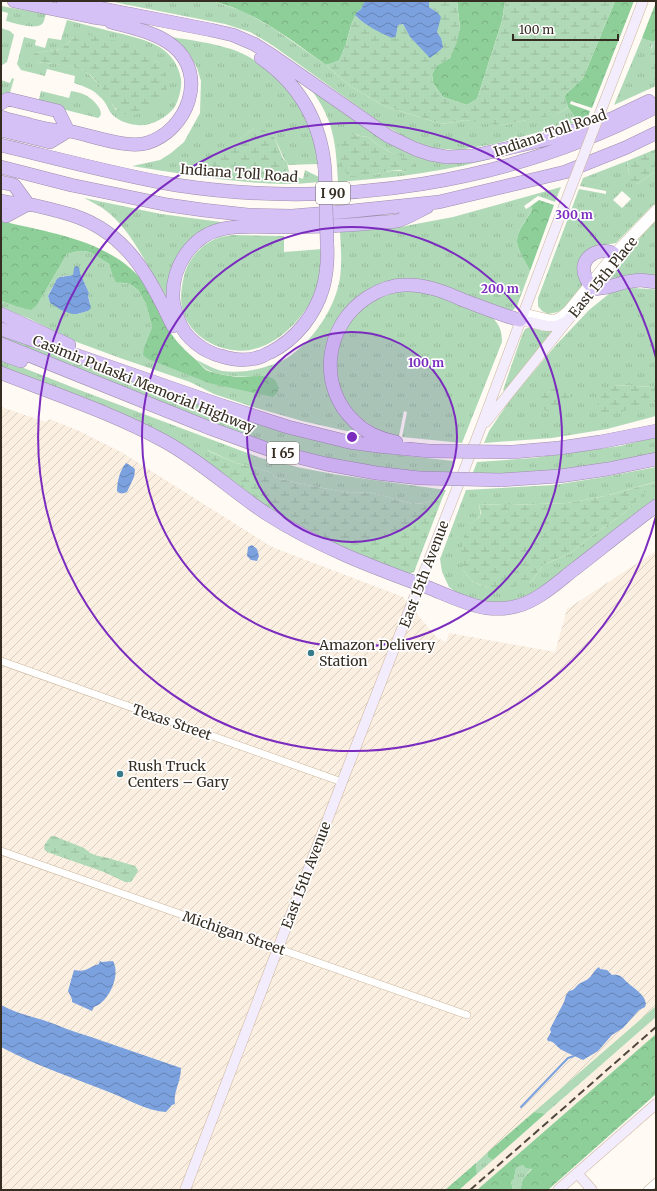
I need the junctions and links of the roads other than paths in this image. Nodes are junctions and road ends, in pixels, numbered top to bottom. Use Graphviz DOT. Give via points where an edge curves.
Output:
graph roads {
  1 [pos="14,1"];
  2 [pos="63,1"];
  3 [pos="643,1"];
  4 [pos="92,17"];
  5 [pos="273,56"];
  6 [pos="656,98"];
  7 [pos="1,103"];
  8 [pos="1,107"];
  9 [pos="656,107"];
  10 [pos="1,112"];
  11 [pos="1,117"];
  12 [pos="1,123"];
  13 [pos="1,130"];
  14 [pos="68,131"];
  15 [pos="656,133"];
  16 [pos="1,145"];
  17 [pos="1,167"];
  18 [pos="328,170"];
  19 [pos="1,182"];
  20 [pos="1,188"];
  21 [pos="1,194"];
  22 [pos="1,200"];
  23 [pos="439,202"];
  24 [pos="28,204"];
  25 [pos="1,207"];
  26 [pos="656,208"];
  27 [pos="1,214"];
  28 [pos="656,215"];
  29 [pos="331,243"];
  30 [pos="613,253"];
  31 [pos="656,282"];
  32 [pos="591,286"];
  33 [pos="1,314"];
  34 [pos="522,316"];
  35 [pos="567,321"];
  36 [pos="1,329"];
  37 [pos="1,344"];
  38 [pos="1,354"];
  39 [pos="101,364"];
  40 [pos="1,373"];
  41 [pos="154,406"];
  42 [pos="656,423"];
  43 [pos="656,431"];
  44 [pos="479,432"];
  45 [pos="600,442"];
  46 [pos="426,451"];
  47 [pos="656,459"];
  48 [pos="656,506"];
  49 [pos="420,584"];
  50 [pos="1,661"];
  51 [pos="342,782"];
  52 [pos="1,851"];
  53 [pos="278,949"];
  54 [pos="467,1016"];
  55 [pos="656,1104"];
  56 [pos="577,1173"];
  57 [pos="656,1182"];
  58 [pos="185,1190"];
  59 [pos="558,1190"];
  60 [pos="592,1190"];
  61 [pos="646,1190"];
  1 -- 4 [label="highway"];
  2 -- 5 [label="highway" via="233,35"];
  3 -- 34 [label="street, East 15th Avenue, bridge"];
  4 -- 14 [label="highway" via="153,35 174,47 184,58 188,68 190,97 179,120 160,137 146,143 119,142"];
  4 -- 18 [label="highway" via="139,23 228,43 262,58 288,80 306,104 318,131"];
  5 -- 6 [label="highway" via="388,136 415,150 447,157 472,156 552,138 610,118"];
  5 -- 18 [label="highway" via="302,86 312,101 329,147"];
  7 -- 14 [label="highway" via="8,99 58,111"];
  8 -- 14 [label="highway" via="6,105 56,118"];
  9 -- 16 [label="highway, Indiana Toll Road / I 90" via="567,147 481,173 386,190 251,193 175,184"];
  10 -- 14 [label="highway" via="54,124"];
  11 -- 14 [label="highway" via="53,130"];
  12 -- 14 [label="highway" via="52,136"];
  13 -- 14 [label="highway" via="50,142"];
  15 -- 23 [label="highway, I 90" via="565,172"];
  17 -- 23 [label="highway, I 90" via="168,206 248,215 292,216"];
  18 -- 29 [label="highway"];
  19 -- 24 [label="highway" via="14,185"];
  20 -- 24 [label="highway" via="12,190"];
  21 -- 24 [label="highway"];
  22 -- 24 [label="highway"];
  23 -- 29 [label="highway" via="397,220 359,225 238,227 207,235 185,254 178,268 173,298 180,324 193,341 204,350 218,356 245,359 260,357 274,350 288,341 310,317 322,290"];
  24 -- 25 [label="highway" via="8,209"];
  24 -- 27 [label="highway" via="6,216"];
  24 -- 29 [label="highway" via="90,222 120,242 148,278 182,339 202,356 229,366 261,364 276,358 310,329 329,291 332,276"];
  26 -- 30 [label="street, East 15th Place"];
  28 -- 32 [label="street, East 15th Place"];
  30 -- 32 [label="highway" via="597,251 588,258 584,268 586,279"];
  31 -- 32 [label="highway" via="640,280 608,287"];
  32 -- 34 [label="street, East 15th Place" via="560,316 553,319"];
  32 -- 35 [label="street, East 15th Place"];
  33 -- 39 [label="highway" via="76,349"];
  34 -- 35 [label="street, East 15th Place" via="547,326 556,326"];
  34 -- 44 [label="street, East 15th Avenue"];
  34 -- 46 [label="highway" via="504,316 434,289 405,285 388,287 374,293 350,310 341,323 331,352 332,382 337,397 355,423 366,430 377,436"];
  35 -- 44 [label="street"];
  36 -- 39 [label="highway, Casimir Pulaski Memorial Highway / I 65"];
  37 -- 41 [label="highway, Casimir Pulaski Memorial Highway / I 65"];
  38 -- 41 [label="highway" via="115,397"];
  39 -- 46 [label="highway, Casimir Pulaski Memorial Highway / I 65" via="288,427 349,442"];
  40 -- 49 [label="highway" via="141,429 190,457 290,528 349,557"];
  41 -- 47 [label="highway, Casimir Pulaski Memorial Highway / I 65, bridge" via="270,450 326,464 419,478 501,480 560,476"];
  42 -- 45 [label="highway"];
  43 -- 45 [label="highway, Casimir Pulaski Memorial Highway / I 65"];
  44 -- 49 [label="street, East 15th Avenue"];
  45 -- 46 [label="highway, Casimir Pulaski Memorial Highway / I 65, bridge" via="512,452"];
  48 -- 49 [label="highway" via="554,585 533,600 518,606 486,608"];
  49 -- 51 [label="street, East 15th Avenue"];
  50 -- 51 [label="street, Texas Street"];
  51 -- 53 [label="street, East 15th Avenue"];
  52 -- 53 [label="street, Michigan Street"];
  53 -- 54 [label="street, Michigan Street"];
  53 -- 58 [label="street, East 15th Avenue"];
  55 -- 56 [label="street"];
  56 -- 59 [label="street"];
  56 -- 60 [label="street"];
  57 -- 61 [label="street"];
}
